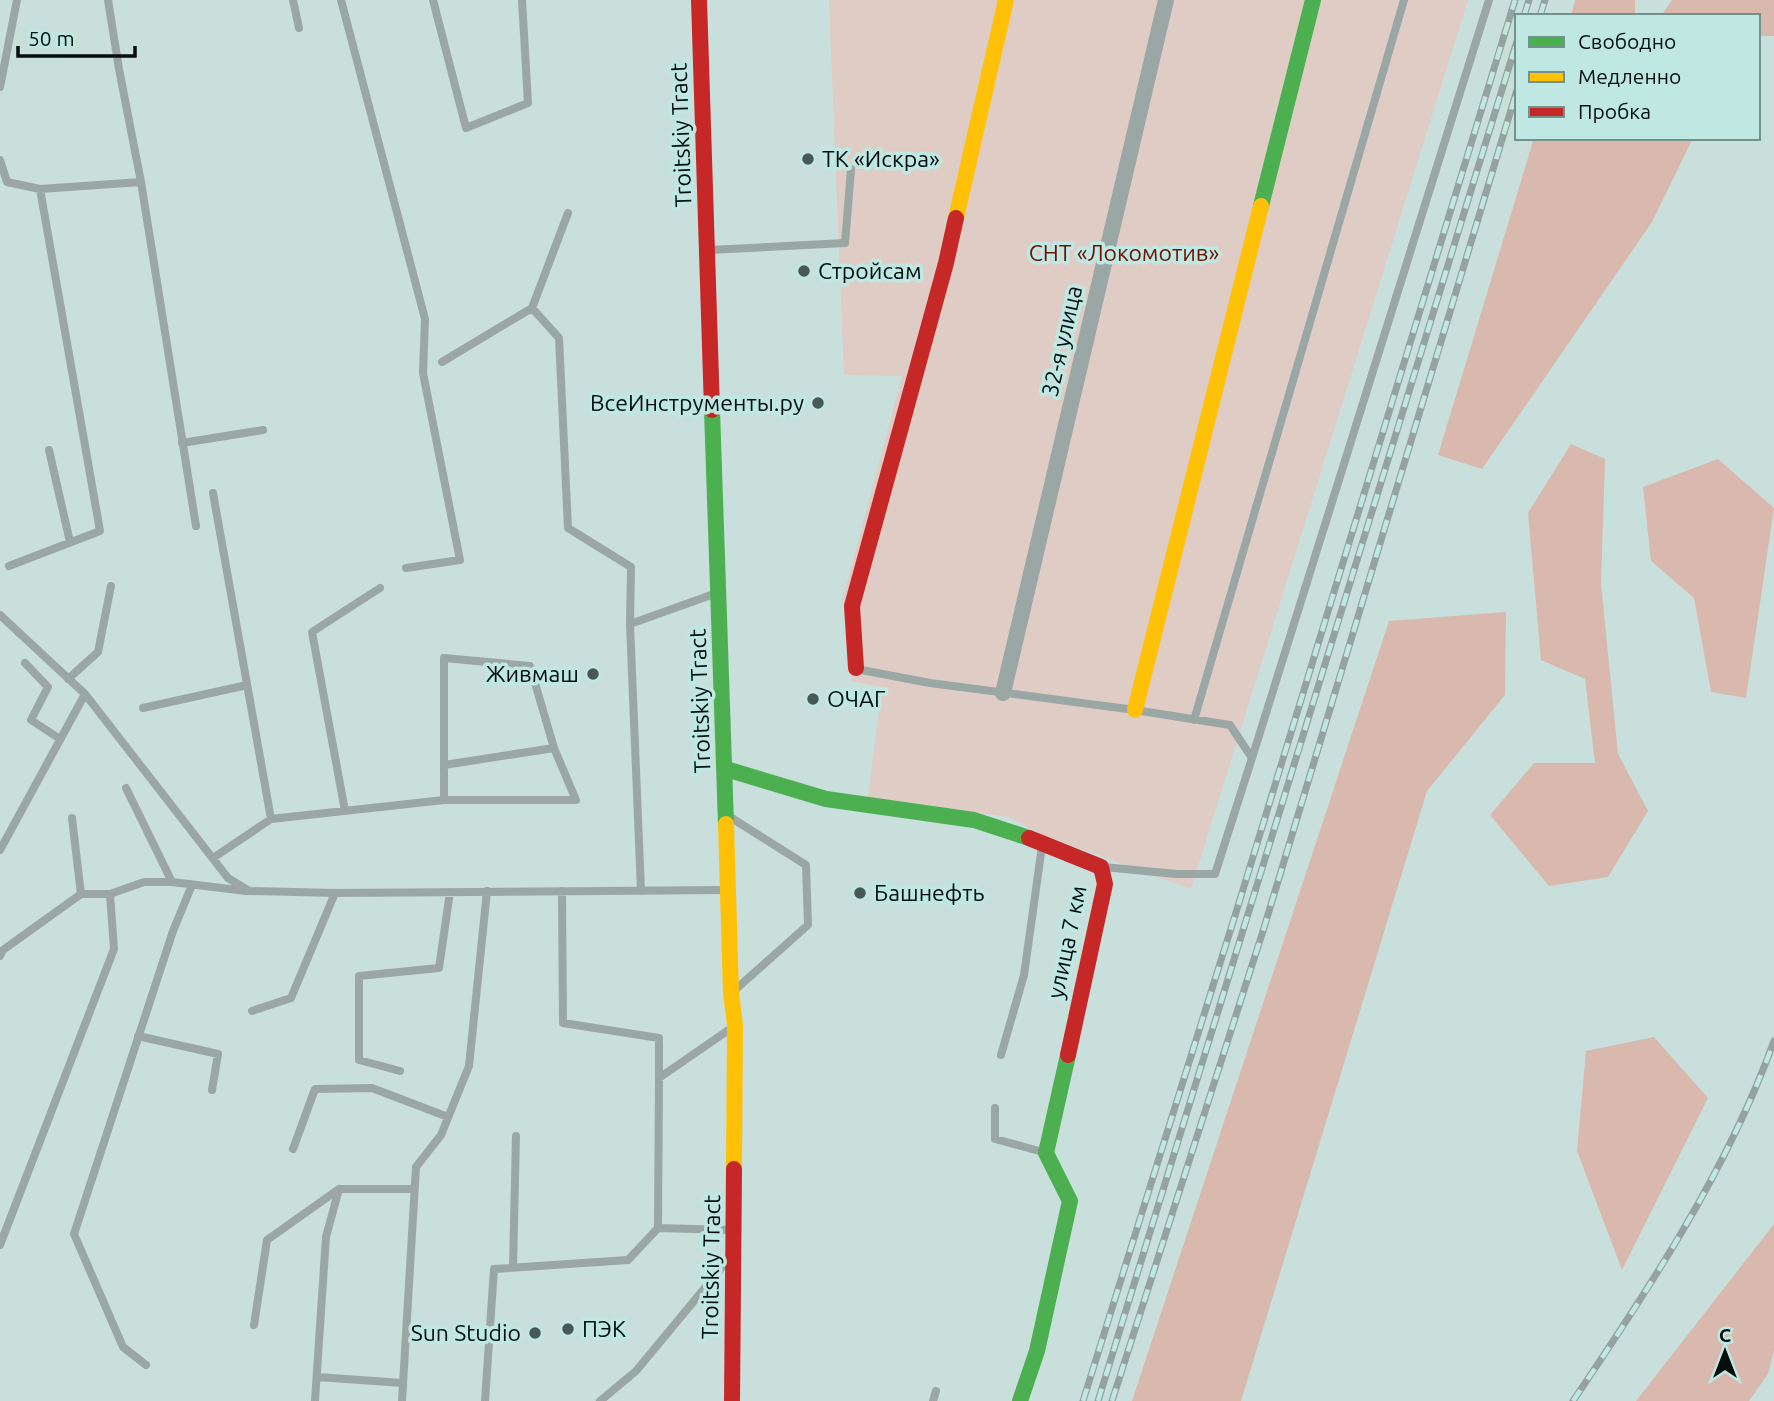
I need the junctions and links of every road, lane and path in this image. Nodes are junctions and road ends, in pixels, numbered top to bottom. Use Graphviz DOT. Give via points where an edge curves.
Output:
graph roads {
  1 [pos="17,0"];
  2 [pos="108,0"];
  3 [pos="293,0"];
  4 [pos="341,0"];
  5 [pos="433,0"];
  6 [pos="522,0"];
  7 [pos="699,0"];
  8 [pos="1006,0"];
  9 [pos="1166,0"];
  10 [pos="1313,0"];
  11 [pos="1404,0"];
  12 [pos="1489,0"];
  13 [pos="299,28"];
  14 [pos="0,87"];
  15 [pos="0,160"];
  16 [pos="851,169"];
  17 [pos="141,182"];
  18 [pos="40,189"];
  19 [pos="568,213"];
  20 [pos="707,251"];
  21 [pos="532,308"];
  22 [pos="442,362"];
  23 [pos="263,430"];
  24 [pos="183,443"];
  25 [pos="49,450"];
  26 [pos="213,493"];
  27 [pos="195,526"];
  28 [pos="70,542"];
  29 [pos="9,566"];
  30 [pos="406,568"];
  31 [pos="111,586"];
  32 [pos="380,587"];
  33 [pos="718,592"];
  34 [pos="0,615"];
  35 [pos="629,624"];
  36 [pos="25,663"];
  37 [pos="856,668"];
  38 [pos="68,679"];
  39 [pos="247,685"];
  40 [pos="1003,693"];
  41 [pos="85,694"];
  42 [pos="143,708"];
  43 [pos="1135,710"];
  44 [pos="1194,720"];
  45 [pos="60,739"];
  46 [pos="554,748"];
  47 [pos="1252,758"];
  48 [pos="444,765"];
  49 [pos="726,769"];
  50 [pos="125,788"];
  51 [pos="444,800"];
  52 [pos="345,811"];
  53 [pos="727,816"];
  54 [pos="72,818"];
  55 [pos="271,819"];
  56 [pos="1042,843"];
  57 [pos="0,850"];
  58 [pos="213,858"];
  59 [pos="1101,867"];
  60 [pos="172,882"];
  61 [pos="192,885"];
  62 [pos="728,890"];
  63 [pos="249,891"];
  64 [pos="487,891"];
  65 [pos="562,891"];
  66 [pos="641,891"];
  67 [pos="450,892"];
  68 [pos="335,893"];
  69 [pos="81,894"];
  70 [pos="110,894"];
  71 [pos="0,956"];
  72 [pos="731,993"];
  73 [pos="252,1011"];
  74 [pos="735,1025"];
  75 [pos="138,1036"];
  76 [pos="1001,1055"];
  77 [pos="400,1071"];
  78 [pos="660,1078"];
  79 [pos="212,1090"];
  80 [pos="995,1108"];
  81 [pos="449,1116"];
  82 [pos="516,1136"];
  83 [pos="293,1149"];
  84 [pos="1046,1153"];
  85 [pos="339,1189"];
  86 [pos="413,1189"];
  87 [pos="657,1227"];
  88 [pos="734,1230"];
  89 [pos="0,1245"];
  90 [pos="734,1252"];
  91 [pos="513,1268"];
  92 [pos="254,1325"];
  93 [pos="146,1365"];
  94 [pos="317,1377"];
  95 [pos="403,1383"];
  96 [pos="936,1391"];
  97 [pos="316,1401"];
  98 [pos="402,1401"];
  99 [pos="485,1401"];
  100 [pos="600,1401"];
  101 [pos="732,1401"];
  102 [pos="933,1401"];
  103 [pos="1020,1401"];
  1 -- 14 [label="lane"];
  2 -- 17 [label="lane"];
  3 -- 13 [label="lane"];
  4 -- 30 [label="lane" via="425,319 423,373 460,560"];
  5 -- 6 [label="lane" via="466,128 528,103"];
  7 -- 20 [label="street, Troitskiy Tract"];
  8 -- 37 [label="street" via="946,263 852,606"];
  9 -- 40 [label="street, 32-я улица"];
  10 -- 43 [label="street"];
  11 -- 44 [label="lane"];
  12 -- 47 [label="lane"];
  15 -- 18 [label="lane" via="7,182"];
  16 -- 20 [label="lane" via="845,243"];
  17 -- 18 [label="lane"];
  17 -- 24 [label="lane"];
  18 -- 28 [label="lane" via="100,531"];
  19 -- 21 [label="lane"];
  20 -- 33 [label="street, Troitskiy Tract"];
  21 -- 22 [label="lane"];
  21 -- 35 [label="lane" via="559,338 568,528 631,567"];
  23 -- 24 [label="lane"];
  24 -- 27 [label="lane"];
  25 -- 28 [label="lane"];
  26 -- 39 [label="lane"];
  28 -- 29 [label="lane"];
  31 -- 38 [label="lane" via="98,652"];
  32 -- 52 [label="lane" via="312,632"];
  33 -- 35 [label="lane"];
  33 -- 49 [label="street, Troitskiy Tract"];
  34 -- 38 [label="lane"];
  35 -- 66 [label="lane"];
  36 -- 45 [label="lane" via="48,687 31,720"];
  37 -- 40 [label="lane"];
  38 -- 41 [label="lane"];
  39 -- 42 [label="lane"];
  39 -- 55 [label="lane"];
  40 -- 43 [label="lane"];
  41 -- 45 [label="lane"];
  41 -- 58 [label="lane"];
  43 -- 44 [label="lane"];
  44 -- 47 [label="lane" via="1230,725"];
  45 -- 57 [label="lane"];
  46 -- 48 [label="lane"];
  46 -- 48 [label="lane" via="530,666 444,658"];
  46 -- 51 [label="lane" via="576,800"];
  47 -- 59 [label="lane" via="1215,874"];
  48 -- 51 [label="lane"];
  49 -- 53 [label="street, Troitskiy Tract"];
  49 -- 56 [label="street, улица 7 км" via="826,799 974,820"];
  50 -- 60 [label="lane"];
  51 -- 52 [label="lane"];
  52 -- 55 [label="lane"];
  53 -- 62 [label="street, Troitskiy Tract"];
  53 -- 72 [label="lane" via="806,865 808,925"];
  54 -- 69 [label="lane"];
  55 -- 58 [label="lane"];
  56 -- 59 [label="street, улица 7 км"];
  56 -- 76 [label="lane" via="1024,975"];
  58 -- 63 [label="lane" via="228,878"];
  59 -- 84 [label="street, улица 7 км" via="1105,884"];
  60 -- 61 [label="lane"];
  60 -- 70 [label="lane" via="144,882"];
  61 -- 63 [label="lane"];
  61 -- 75 [label="lane"];
  62 -- 66 [label="lane"];
  62 -- 72 [label="street, Troitskiy Tract"];
  63 -- 68 [label="lane"];
  64 -- 65 [label="lane"];
  64 -- 67 [label="lane"];
  64 -- 81 [label="lane" via="468,1066"];
  65 -- 66 [label="lane"];
  65 -- 78 [label="lane" via="564,1023 659,1038"];
  67 -- 68 [label="lane"];
  67 -- 77 [label="lane" via="439,968 359,976 359,1060"];
  68 -- 73 [label="lane" via="291,998"];
  69 -- 70 [label="lane"];
  69 -- 71 [label="lane"];
  70 -- 89 [label="lane" via="114,949"];
  72 -- 74 [label="street, Troitskiy Tract"];
  74 -- 78 [label="lane"];
  74 -- 88 [label="street, Troitskiy Tract"];
  75 -- 79 [label="lane" via="218,1054"];
  75 -- 93 [label="lane" via="75,1234 123,1347"];
  78 -- 87 [label="lane"];
  80 -- 84 [label="lane" via="995,1139"];
  81 -- 83 [label="lane" via="372,1088 315,1089"];
  81 -- 86 [label="lane" via="441,1135 415,1167"];
  82 -- 91 [label="lane"];
  84 -- 103 [label="street" via="1070,1201 1037,1350"];
  85 -- 86 [label="lane"];
  85 -- 92 [label="lane" via="267,1240"];
  85 -- 94 [label="lane" via="326,1237"];
  86 -- 95 [label="lane"];
  87 -- 88 [label="lane"];
  87 -- 91 [label="lane" via="628,1260"];
  88 -- 90 [label="street, Troitskiy Tract"];
  90 -- 100 [label="lane" via="636,1371"];
  90 -- 101 [label="street, Troitskiy Tract"];
  91 -- 99 [label="lane" via="494,1269"];
  94 -- 95 [label="lane"];
  94 -- 97 [label="lane"];
  95 -- 98 [label="lane"];
  96 -- 102 [label="lane"];
}
